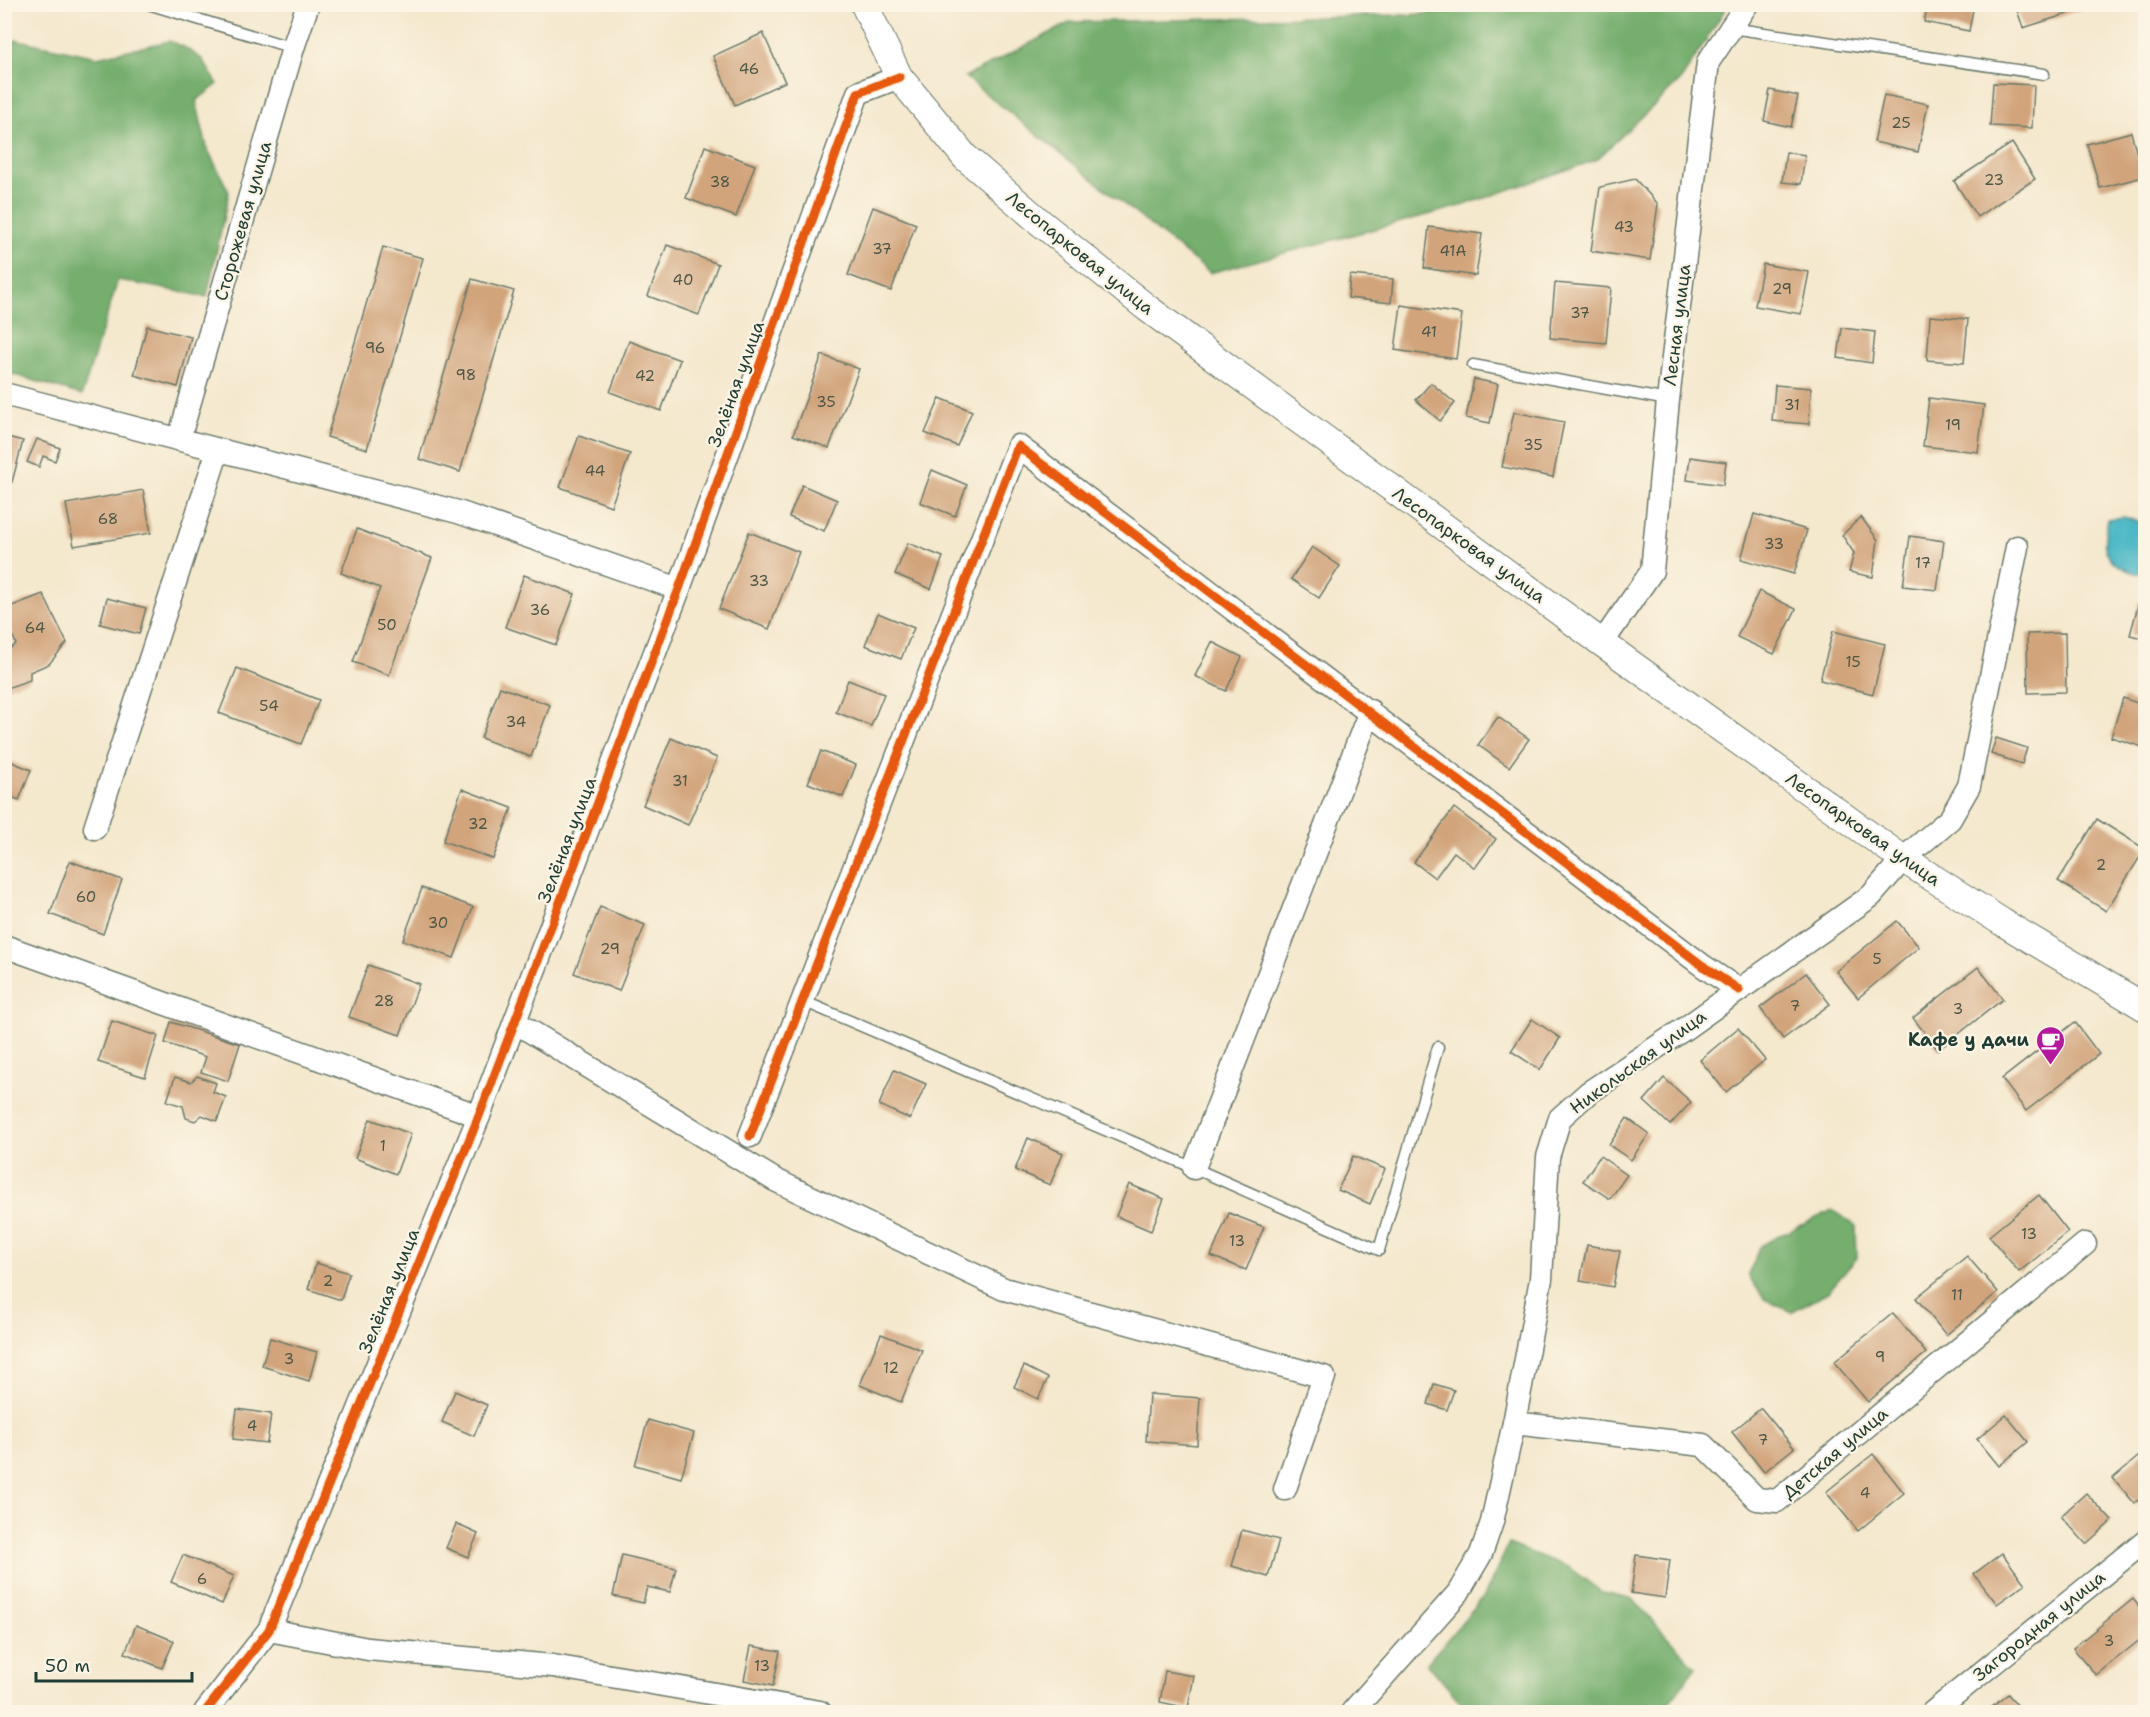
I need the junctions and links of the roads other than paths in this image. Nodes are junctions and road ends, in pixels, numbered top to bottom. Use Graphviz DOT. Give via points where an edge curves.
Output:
graph roads {
  1 [pos="148,4"];
  2 [pos="308,4"];
  3 [pos="864,4"];
  4 [pos="1747,4"];
  5 [pos="1731,28"];
  6 [pos="293,48"];
  7 [pos="2044,74"];
  8 [pos="899,77"];
  9 [pos="1473,365"];
  10 [pos="4,394"];
  11 [pos="1668,400"];
  12 [pos="179,439"];
  13 [pos="218,450"];
  14 [pos="2018,547"];
  15 [pos="679,589"];
  16 [pos="1602,642"];
  17 [pos="1370,711"];
  18 [pos="95,828"];
  19 [pos="1903,859"];
  20 [pos="4,946"];
  21 [pos="1739,990"];
  22 [pos="802,1001"];
  23 [pos="2145,1008"];
  24 [pos="516,1022"];
  25 [pos="1438,1047"];
  26 [pos="479,1116"];
  27 [pos="750,1136"];
  28 [pos="1194,1168"];
  29 [pos="2085,1244"];
  30 [pos="1514,1423"];
  31 [pos="1285,1489"];
  32 [pos="2145,1540"];
  33 [pos="268,1630"];
  34 [pos="205,1713"];
  35 [pos="820,1713"];
  36 [pos="1353,1713"];
  37 [pos="1933,1713"];
  1 -- 6 [label="lane"];
  2 -- 6 [label="street, Сторожевая улица"];
  3 -- 8 [label="street, Лесопарковая улица"];
  4 -- 5 [label="street, Лесная улица"];
  5 -- 7 [label="lane"];
  5 -- 11 [label="street, Лесная улица" via="1708,62"];
  6 -- 12 [label="street, Сторожевая улица"];
  8 -- 15 [label="street, Зелёная улица" via="858,93"];
  8 -- 16 [label="street, Лесопарковая улица" via="965,157 1041,223 1147,308"];
  9 -- 11 [label="lane"];
  10 -- 12 [label="street"];
  11 -- 16 [label="street, Лесная улица" via="1652,571"];
  12 -- 13 [label="street"];
  13 -- 15 [label="street" via="458,512"];
  13 -- 18 [label="street"];
  14 -- 19 [label="street, Никольская улица" via="1969,786 1950,819"];
  15 -- 24 [label="street, Зелёная улица"];
  16 -- 19 [label="street, Лесопарковая улица"];
  17 -- 21 [label="street"];
  17 -- 22 [label="street" via="1018,446"];
  17 -- 28 [label="street"];
  19 -- 21 [label="street, Никольская улица" via="1871,896"];
  19 -- 23 [label="street, Лесопарковая улица"];
  20 -- 26 [label="street"];
  21 -- 30 [label="street, Никольская улица" via="1588,1093 1560,1118 1548,1157 1541,1279"];
  22 -- 27 [label="street"];
  22 -- 28 [label="lane"];
  24 -- 26 [label="street, Зелёная улица"];
  24 -- 31 [label="street" via="775,1180 1004,1289 1324,1377"];
  25 -- 28 [label="lane" via="1379,1250"];
  26 -- 33 [label="street, Зелёная улица"];
  29 -- 30 [label="street, Детская улица" via="1777,1501 1757,1499 1703,1445"];
  30 -- 36 [label="street, Никольская улица" via="1481,1554 1458,1593"];
  32 -- 37 [label="street, Загородная улица"];
  33 -- 34 [label="street, Зелёная улица"];
  33 -- 35 [label="street" via="368,1649 553,1666"];
}
